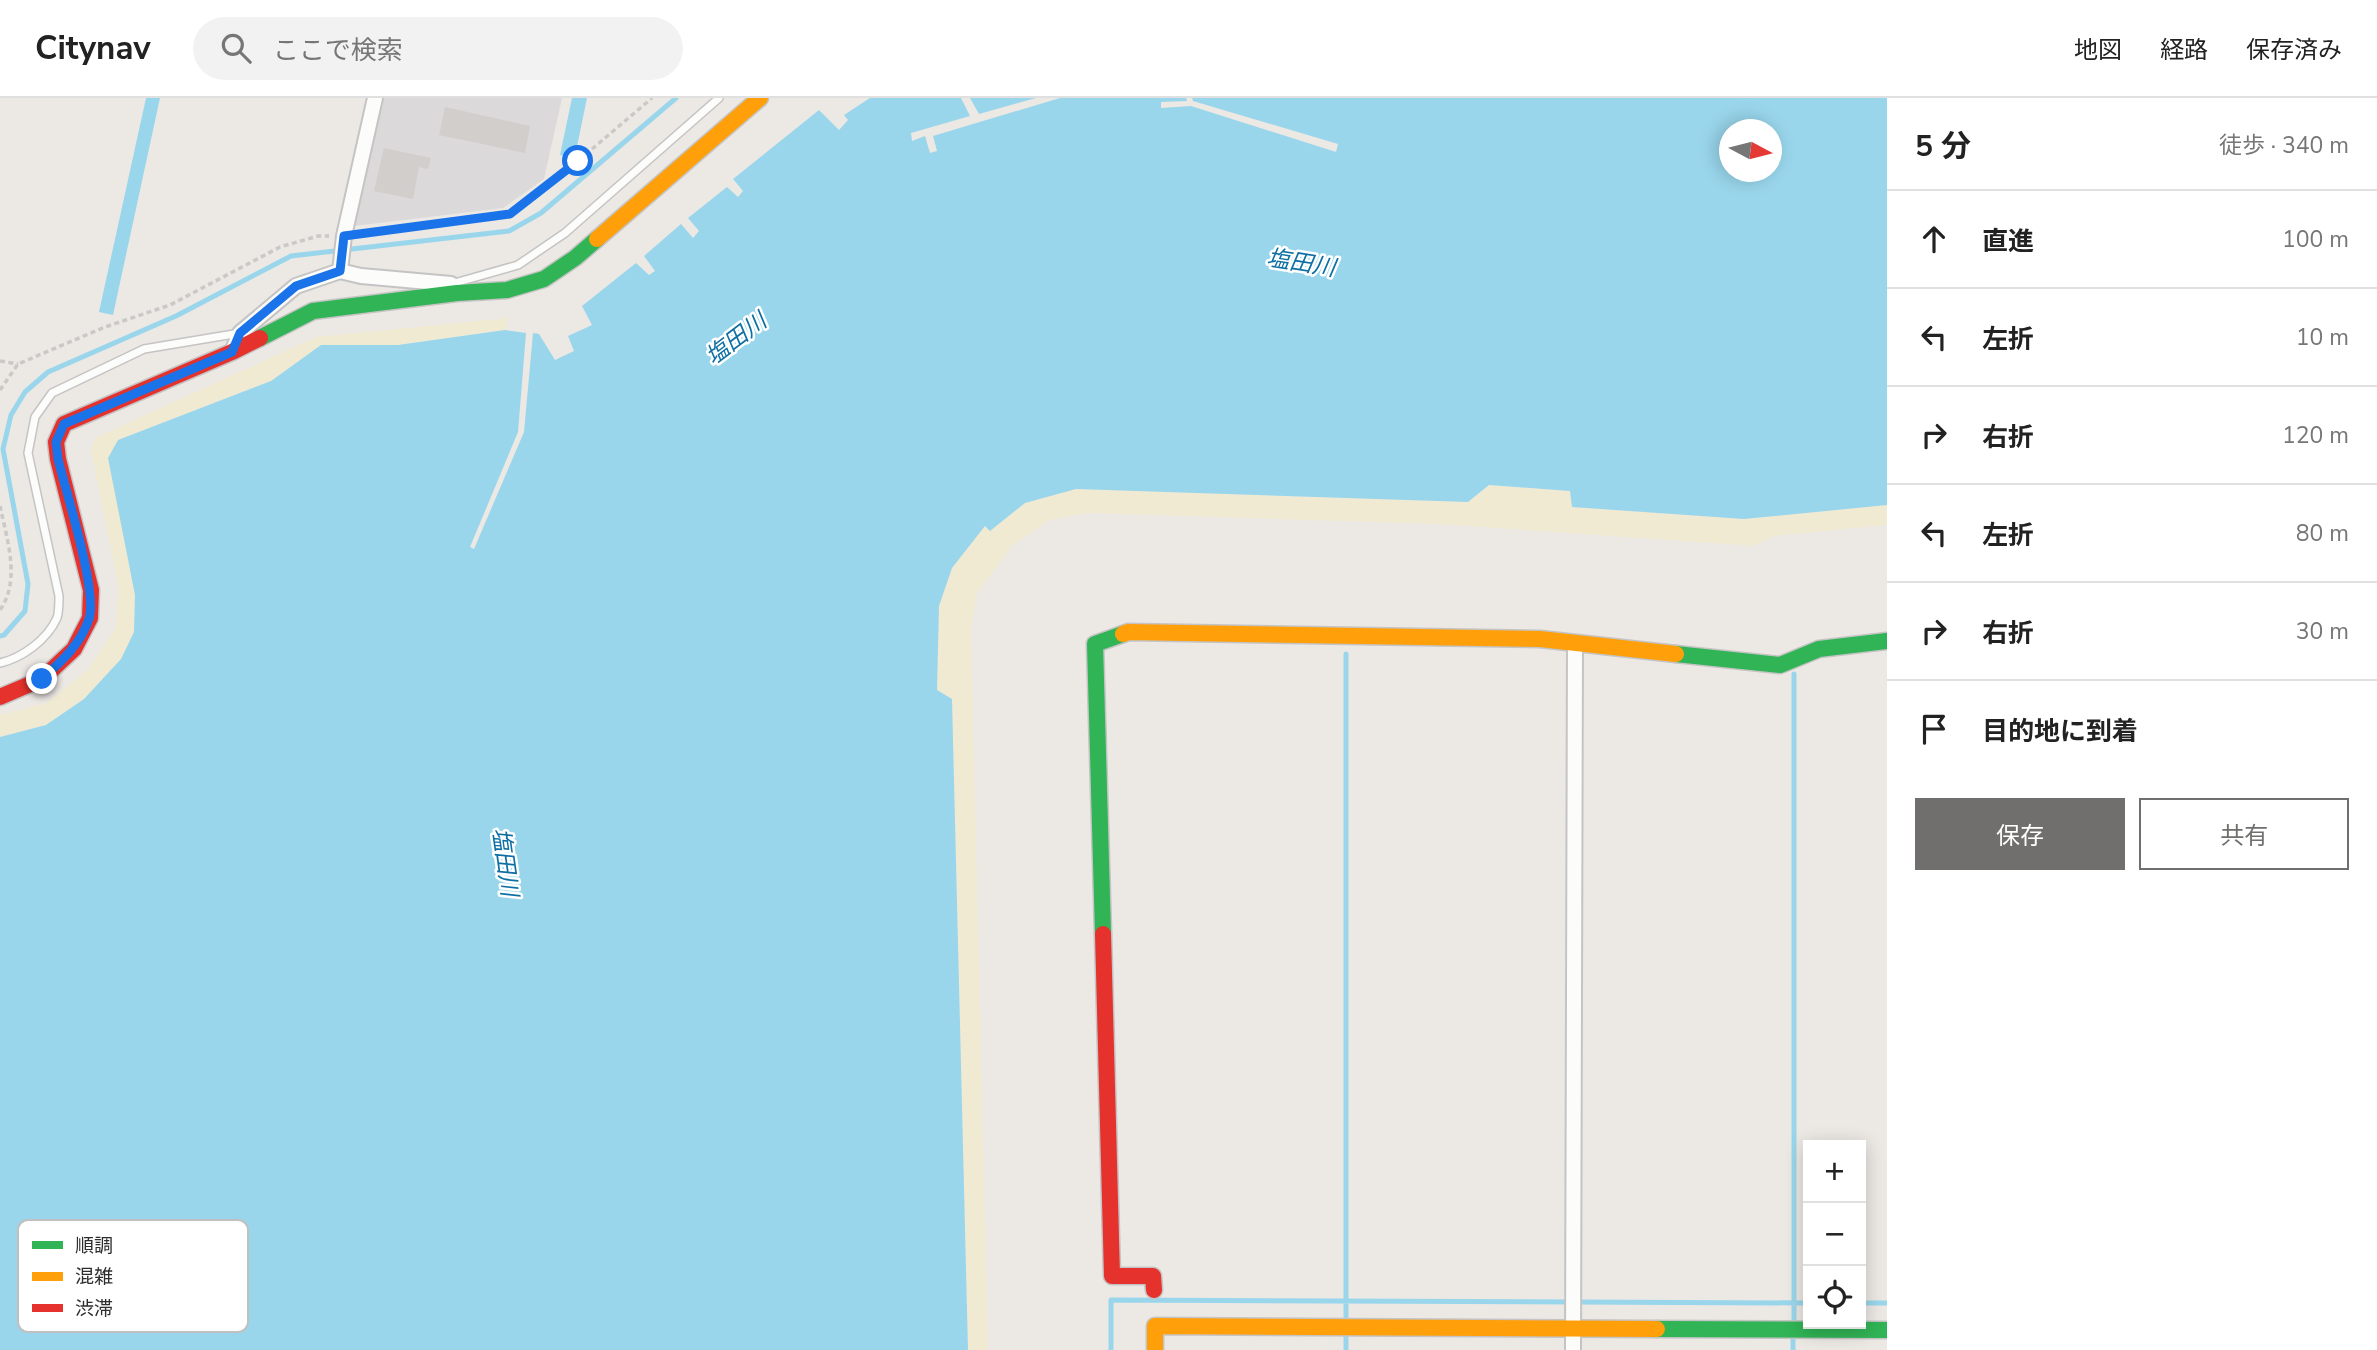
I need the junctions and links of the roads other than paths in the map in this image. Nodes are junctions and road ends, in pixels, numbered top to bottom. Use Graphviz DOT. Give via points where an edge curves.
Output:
graph roads {
  1 [pos="374,98"];
  2 [pos="719,98"];
  3 [pos="760,98"];
  4 [pos="340,266"];
  5 [pos="454,289"];
  6 [pos="240,333"];
  7 [pos="232,352"];
  8 [pos="1887,641"];
  9 [pos="1575,644"];
  10 [pos="0,663"];
  11 [pos="0,696"];
  12 [pos="1154,1290"];
  13 [pos="1574,1321"];
  14 [pos="1887,1330"];
  15 [pos="1155,1350"];
  16 [pos="1573,1350"];
  1 -- 4 [label="street"];
  2 -- 5 [label="lane" via="556,239 519,265"];
  3 -- 5 [label="street" via="575,258 544,279 507,290"];
  4 -- 5 [label="street" via="361,276"];
  4 -- 6 [label="street" via="296,286"];
  5 -- 7 [label="street" via="313,311"];
  6 -- 7 [label="street"];
  6 -- 10 [label="lane" via="144,349 52,393 35,417 28,453 59,596 57,617 38,643"];
  7 -- 11 [label="street" via="64,424 56,442 58,459 91,590 90,618 74,649 42,679"];
  8 -- 9 [label="street" via="1819,649 1780,665"];
  9 -- 12 [label="street" via="1540,639 1128,632 1095,645 1112,1276 1153,1276"];
  9 -- 13 [label="street"];
  13 -- 14 [label="street"];
  13 -- 15 [label="street" via="1155,1326"];
  13 -- 16 [label="street"];
}
